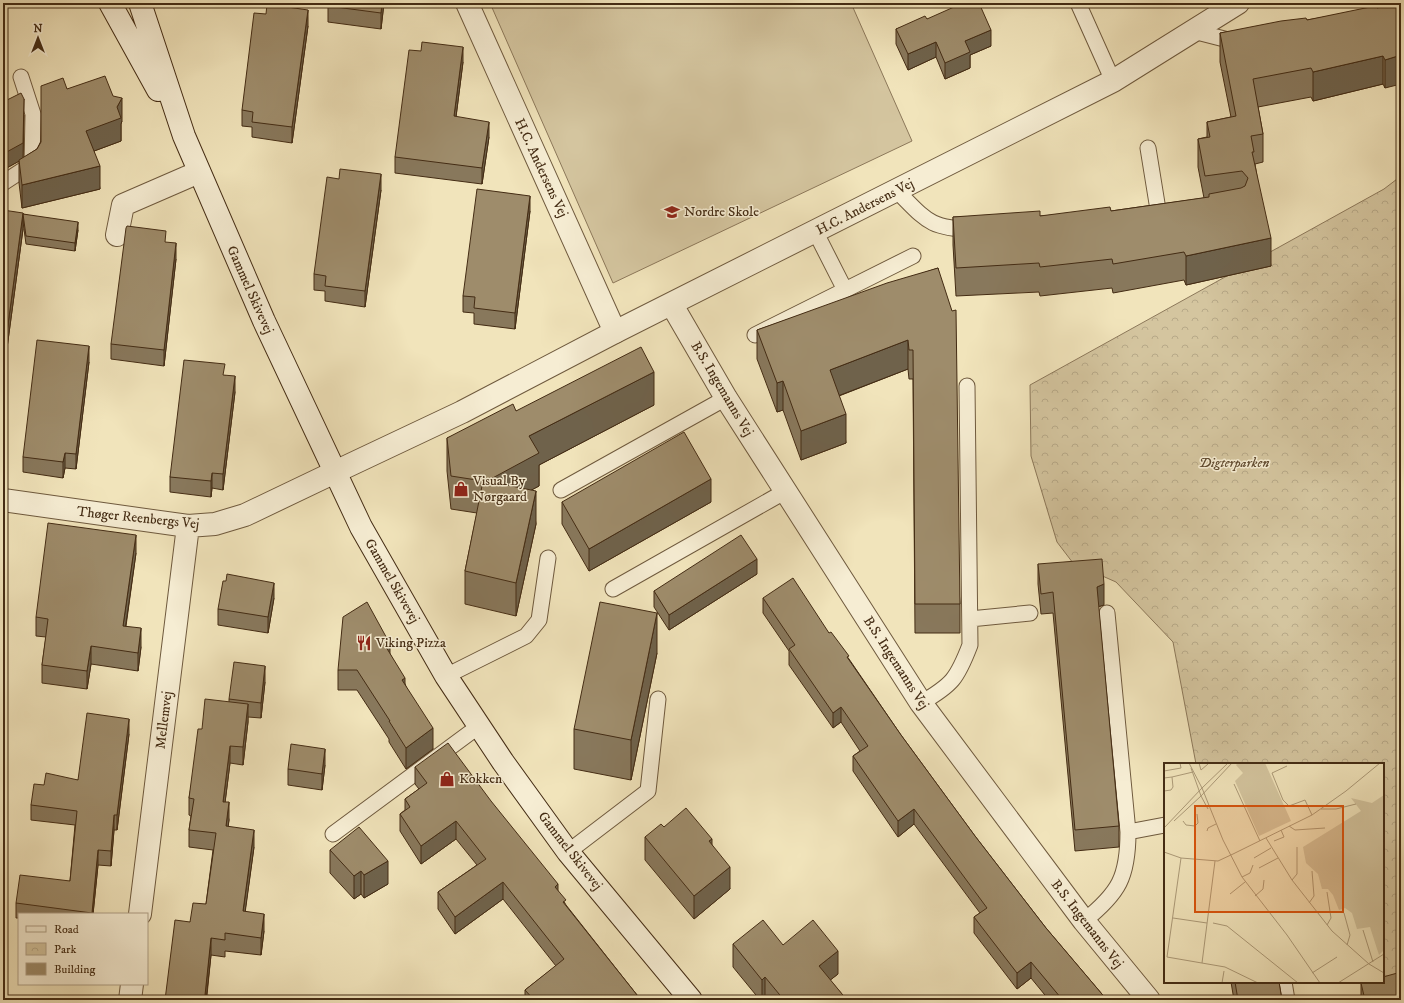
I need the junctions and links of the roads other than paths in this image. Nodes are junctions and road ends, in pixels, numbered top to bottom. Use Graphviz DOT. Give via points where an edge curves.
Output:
graph roads {
  1 [pos="110,3"];
  2 [pos="140,3"];
  3 [pos="467,3"];
  4 [pos="1078,3"];
  5 [pos="1238,3"];
  6 [pos="1193,31"];
  7 [pos="1257,44"];
  8 [pos="21,77"];
  9 [pos="1114,81"];
  10 [pos="184,136"];
  11 [pos="1148,148"];
  12 [pos="199,172"];
  13 [pos="3,183"];
  14 [pos="897,191"];
  15 [pos="1176,219"];
  16 [pos="991,231"];
  17 [pos="816,233"];
  18 [pos="117,235"];
  19 [pos="913,256"];
  20 [pos="845,290"];
  21 [pos="672,305"];
  22 [pos="615,332"];
  23 [pos="755,335"];
  24 [pos="967,386"];
  25 [pos="726,398"];
  26 [pos="336,472"];
  27 [pos="561,490"];
  28 [pos="786,490"];
  29 [pos="3,500"];
  30 [pos="188,526"];
  31 [pos="548,558"];
  32 [pos="613,589"];
  33 [pos="1030,613"];
  34 [pos="1107,613"];
  35 [pos="970,619"];
  36 [pos="446,676"];
  37 [pos="658,699"];
  38 [pos="921,703"];
  39 [pos="479,726"];
  40 [pos="1164,825"];
  41 [pos="1128,832"];
  42 [pos="333,834"];
  43 [pos="568,852"];
  44 [pos="140,913"];
  45 [pos="1084,920"];
  46 [pos="1284,983"];
  47 [pos="132,985"];
  48 [pos="130,1000"];
  49 [pos="690,1000"];
  50 [pos="1149,1000"];
  51 [pos="1287,1000"];
  1 -- 10 [label="street, Gammel Skivevej"];
  2 -- 10 [label="street, Gammel Skivevej"];
  3 -- 22 [label="street, H.C. Andersens Vej"];
  4 -- 9 [label="lane"];
  5 -- 6 [label="street, H.C. Andersens Vej"];
  6 -- 7 [label="lane" via="1249,45"];
  6 -- 9 [label="street, H.C. Andersens Vej"];
  8 -- 13 [label="lane" via="33,114 32,164"];
  9 -- 14 [label="street, H.C. Andersens Vej"];
  10 -- 12 [label="street, Gammel Skivevej"];
  11 -- 15 [label="lane" via="1153,223"];
  12 -- 18 [label="street" via="123,205"];
  12 -- 26 [label="street, Gammel Skivevej" via="264,321"];
  14 -- 16 [label="lane" via="927,221 948,229"];
  14 -- 17 [label="street, H.C. Andersens Vej"];
  17 -- 20 [label="lane"];
  17 -- 21 [label="street, H.C. Andersens Vej"];
  19 -- 20 [label="lane"];
  20 -- 23 [label="lane"];
  21 -- 22 [label="street, H.C. Andersens Vej"];
  21 -- 25 [label="street, B.S. Ingemanns Vej"];
  22 -- 26 [label="street, H.C. Andersens Vej" via="462,412"];
  24 -- 35 [label="lane"];
  25 -- 27 [label="lane"];
  25 -- 28 [label="street, B.S. Ingemanns Vej"];
  26 -- 30 [label="street, Thøger Reenbergs Vej" via="245,515 215,524"];
  26 -- 36 [label="street, Gammel Skivevej" via="361,527"];
  28 -- 32 [label="lane"];
  28 -- 38 [label="street, B.S. Ingemanns Vej"];
  29 -- 30 [label="street, Thøger Reenbergs Vej"];
  30 -- 44 [label="street, Mellemvej"];
  31 -- 36 [label="lane" via="538,620 526,636"];
  33 -- 35 [label="lane"];
  34 -- 41 [label="lane"];
  35 -- 38 [label="lane" via="970,645 961,670 944,690"];
  36 -- 39 [label="street, Gammel Skivevej"];
  37 -- 43 [label="lane" via="648,791"];
  38 -- 45 [label="street, B.S. Ingemanns Vej"];
  39 -- 42 [label="lane"];
  39 -- 43 [label="street, Gammel Skivevej"];
  40 -- 41 [label="lane"];
  41 -- 45 [label="lane" via="1128,858 1120,883 1104,905"];
  43 -- 49 [label="street, Gammel Skivevej"];
  45 -- 50 [label="street, B.S. Ingemanns Vej"];
  46 -- 51 [label="lane"];
  47 -- 48 [label="street"];
}
